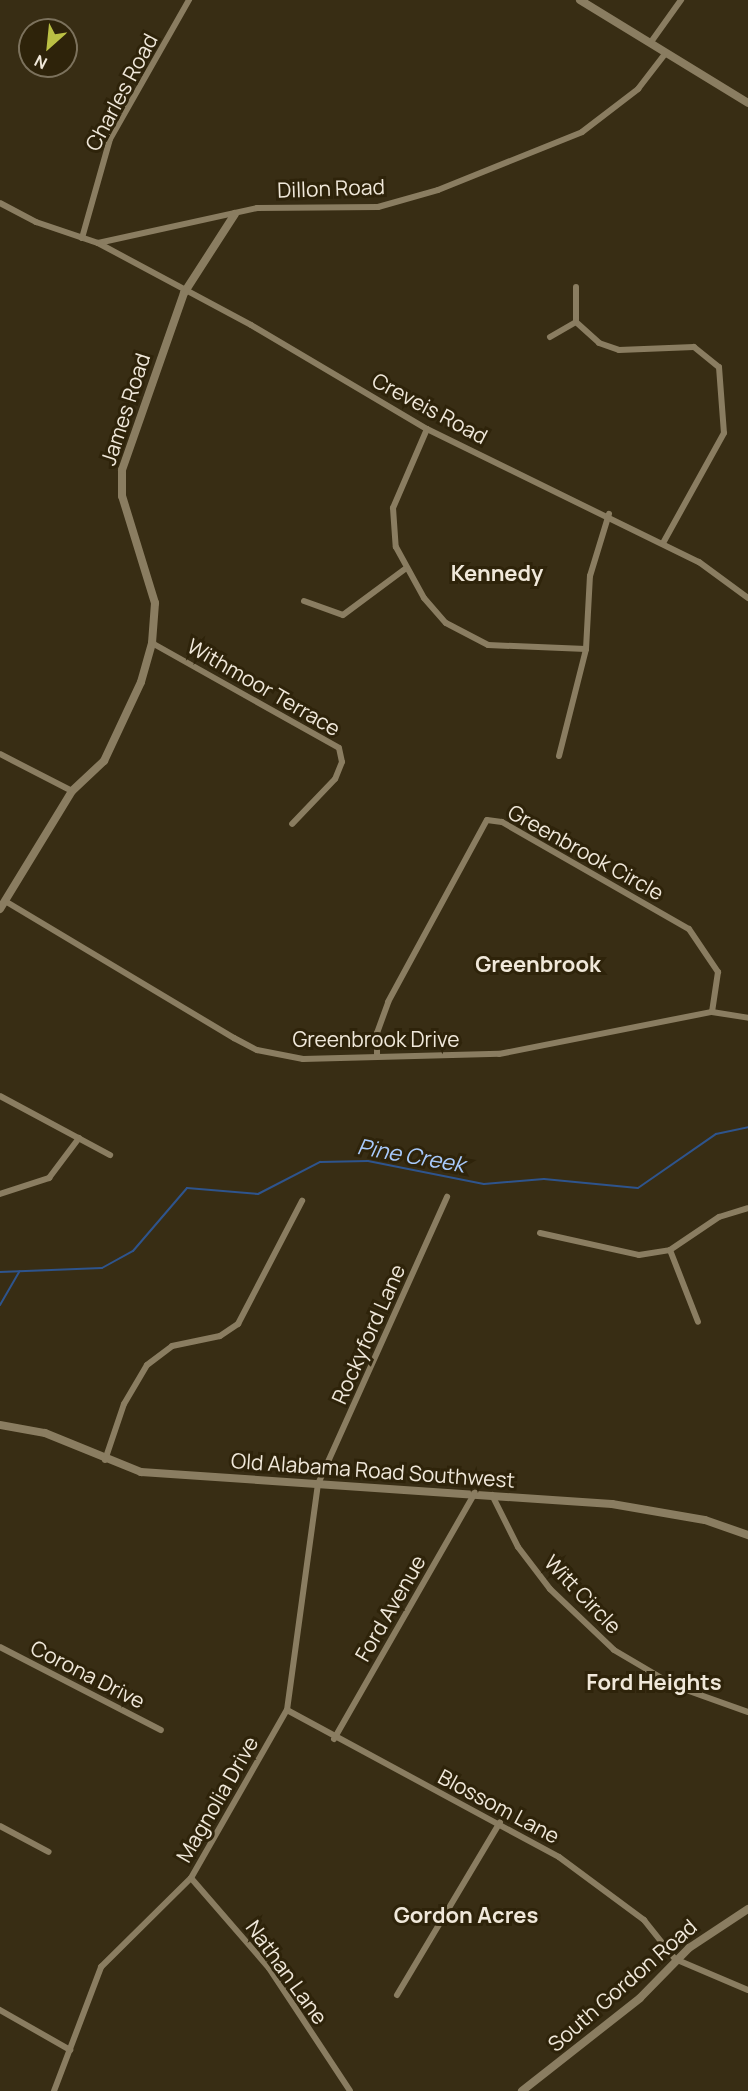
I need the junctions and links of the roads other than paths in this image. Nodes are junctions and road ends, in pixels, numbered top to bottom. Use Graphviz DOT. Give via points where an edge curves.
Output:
graph roads {
  1 [pos="189,0"];
  2 [pos="580,0"];
  3 [pos="681,0"];
  4 [pos="651,42"];
  5 [pos="664,54"];
  6 [pos="748,103"];
  7 [pos="0,202"];
  8 [pos="235,214"];
  9 [pos="82,238"];
  10 [pos="98,243"];
  11 [pos="576,287"];
  12 [pos="184,293"];
  13 [pos="576,322"];
  14 [pos="550,337"];
  15 [pos="427,429"];
  16 [pos="609,514"];
  17 [pos="663,543"];
  18 [pos="405,569"];
  19 [pos="748,598"];
  20 [pos="304,601"];
  21 [pos="152,643"];
  22 [pos="586,649"];
  23 [pos="0,754"];
  24 [pos="559,756"];
  25 [pos="72,791"];
  26 [pos="292,824"];
  27 [pos="5,902"];
  28 [pos="0,909"];
  29 [pos="712,1012"];
  30 [pos="748,1018"];
  31 [pos="377,1054"];
  32 [pos="0,1096"];
  33 [pos="79,1138"];
  34 [pos="110,1155"];
  35 [pos="0,1194"];
  36 [pos="447,1197"];
  37 [pos="302,1201"];
  38 [pos="748,1208"];
  39 [pos="540,1233"];
  40 [pos="670,1250"];
  41 [pos="698,1322"];
  42 [pos="0,1425"];
  43 [pos="105,1460"];
  44 [pos="318,1484"];
  45 [pos="475,1493"];
  46 [pos="492,1495"];
  47 [pos="748,1535"];
  48 [pos="0,1647"];
  49 [pos="286,1710"];
  50 [pos="748,1712"];
  51 [pos="161,1730"];
  52 [pos="334,1739"];
  53 [pos="500,1822"];
  54 [pos="0,1826"];
  55 [pos="49,1852"];
  56 [pos="191,1878"];
  57 [pos="748,1909"];
  58 [pos="675,1959"];
  59 [pos="748,1990"];
  60 [pos="397,1995"];
  61 [pos="0,2010"];
  62 [pos="70,2050"];
  63 [pos="54,2091"];
  64 [pos="350,2091"];
  65 [pos="522,2091"];
  1 -- 9 [label="street, Charles Road" via="110,139"];
  2 -- 4 [label="street"];
  3 -- 4 [label="street"];
  4 -- 5 [label="street"];
  5 -- 6 [label="street"];
  5 -- 8 [label="street, Dillon Road" via="638,89 582,132 438,190 378,207 280,205"];
  7 -- 9 [label="street, Dillon Road"];
  8 -- 10 [label="street, Dillon Road"];
  8 -- 12 [label="street, James Road"];
  9 -- 10 [label="street, Dillon Road"];
  10 -- 12 [label="street, Creveis Road"];
  11 -- 13 [label="street"];
  12 -- 15 [label="street, Creveis Road" via="251,325"];
  12 -- 21 [label="street, James Road" via="122,470 122,495 153,591"];
  13 -- 14 [label="street"];
  13 -- 17 [label="street" via="599,344 619,350 694,347 719,367 724,433"];
  15 -- 16 [label="street, Creveis Road"];
  15 -- 18 [label="street" via="393,508 396,547"];
  16 -- 17 [label="street, Creveis Road"];
  16 -- 22 [label="street" via="590,576"];
  17 -- 19 [label="street, Creveis Road"];
  18 -- 20 [label="street" via="343,615"];
  18 -- 22 [label="street" via="446,622 469,639 488,645"];
  21 -- 25 [label="street, James Road" via="133,706 111,750"];
  21 -- 26 [label="street, Withmoor Terrace" via="339,748 342,762 335,779"];
  22 -- 24 [label="street"];
  23 -- 25 [label="street"];
  25 -- 27 [label="street, James Road"];
  27 -- 28 [label="street, James Road"];
  27 -- 31 [label="street, Greenbrook Drive" via="177,1008 257,1050 323,1060"];
  29 -- 30 [label="street, Greenbrook Drive"];
  29 -- 31 [label="street, Greenbrook Drive" via="499,1054"];
  29 -- 31 [label="street, Greenbrook Circle" via="718,972 689,929 502,822 487,819 388,1002 380,1020"];
  32 -- 33 [label="street"];
  33 -- 34 [label="street"];
  33 -- 35 [label="street" via="49,1178"];
  36 -- 44 [label="street, Rockyford Lane"];
  37 -- 43 [label="street" via="238,1324 220,1336 172,1346 147,1365 124,1404"];
  38 -- 40 [label="street" via="719,1217"];
  39 -- 40 [label="street" via="639,1255"];
  40 -- 41 [label="street"];
  42 -- 43 [label="street, Old Alabama Road Southwest" via="45,1433"];
  43 -- 44 [label="street, Old Alabama Road Southwest" via="162,1475"];
  44 -- 45 [label="street, Old Alabama Road Southwest"];
  44 -- 49 [label="street, Magnolia Drive"];
  45 -- 46 [label="street, Old Alabama Road Southwest"];
  45 -- 52 [label="street, Ford Avenue"];
  46 -- 47 [label="street, Old Alabama Road Southwest" via="671,1513"];
  46 -- 50 [label="street, Witt Circle" via="518,1547 550,1590 607,1644 675,1686"];
  48 -- 51 [label="street, Corona Drive"];
  49 -- 52 [label="street, Blossom Lane"];
  49 -- 56 [label="street, Magnolia Drive"];
  52 -- 53 [label="street, Blossom Lane"];
  53 -- 58 [label="street, Blossom Lane" via="609,1890 644,1920"];
  53 -- 60 [label="street"];
  54 -- 55 [label="street"];
  56 -- 62 [label="street, Magnolia Drive" via="101,1967"];
  56 -- 64 [label="street, Nathan Lane" via="269,1968"];
  57 -- 58 [label="street, South Gordon Road"];
  58 -- 59 [label="street"];
  58 -- 65 [label="street, South Gordon Road" via="640,1998"];
  61 -- 62 [label="street"];
  62 -- 63 [label="street, Magnolia Drive"];
}
